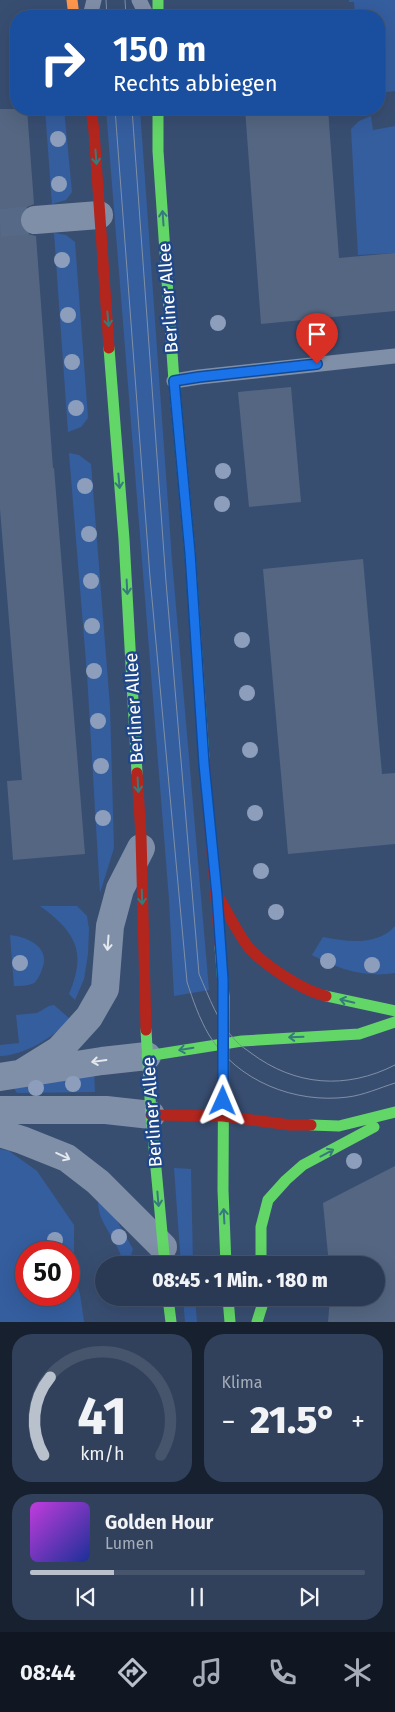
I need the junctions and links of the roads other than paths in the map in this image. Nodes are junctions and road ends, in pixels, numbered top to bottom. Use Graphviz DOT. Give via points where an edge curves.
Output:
graph roads {
  1 [pos="92,115"];
  2 [pos="158,115"];
  3 [pos="99,215"];
  4 [pos="35,220"];
  5 [pos="395,356"];
  6 [pos="174,381"];
  7 [pos="141,848"];
  8 [pos="217,895"];
  9 [pos="395,1011"];
  10 [pos="395,1022"];
  11 [pos="224,1043"];
  12 [pos="148,1056"];
  13 [pos="11,1075"];
  14 [pos="0,1110"];
  15 [pos="395,1113"];
  16 [pos="151,1115"];
  17 [pos="223,1116"];
  18 [pos="0,1133"];
  19 [pos="164,1256"];
  20 [pos="226,1256"];
  21 [pos="261,1256"];
  22 [pos="169,1306"];
  23 [pos="229,1306"];
  24 [pos="262,1306"];
  25 [pos="171,1322"];
  26 [pos="230,1322"];
  27 [pos="257,1322"];
  1 -- 3 [label="main road, Berliner Allee, one-way"];
  6 -- 2 [label="main road, Berliner Allee, one-way"];
  3 -- 4 [label="street"];
  3 -- 7 [label="main road, Berliner Allee, one-way" via="124,539"];
  5 -- 6 [label="lane"];
  6 -- 8 [label="main road, Berliner Allee"];
  7 -- 12 [label="main road, Berliner Allee, one-way"];
  7 -- 13 [label="street, one-way" via="120,889 110,926 105,989 89,1018 59,1050"];
  9 -- 8 [label="main road, one-way" via="315,994 286,978 249,948"];
  8 -- 11 [label="main road, Berliner Allee"];
  10 -- 11 [label="main road, one-way" via="359,1034"];
  11 -- 12 [label="main road, one-way"];
  11 -- 17 [label="main road, Berliner Allee"];
  12 -- 13 [label="street, one-way"];
  12 -- 16 [label="main road, Berliner Allee"];
  14 -- 16 [label="street" via="106,1110"];
  15 -- 17 [label="main road" via="339,1126"];
  21 -- 15 [label="main road, one-way" via="261,1227 268,1200 286,1180 303,1165"];
  16 -- 17 [label="main road"];
  16 -- 19 [label="main road, Berliner Allee, one-way"];
  20 -- 17 [label="main road, Berliner Allee, one-way"];
  18 -- 19 [label="street, Berliner Allee, one-way" via="67,1158 98,1182"];
  22 -- 25 [label="main road"];
  23 -- 26 [label="main road"];
  24 -- 27 [label="main road"];
}
